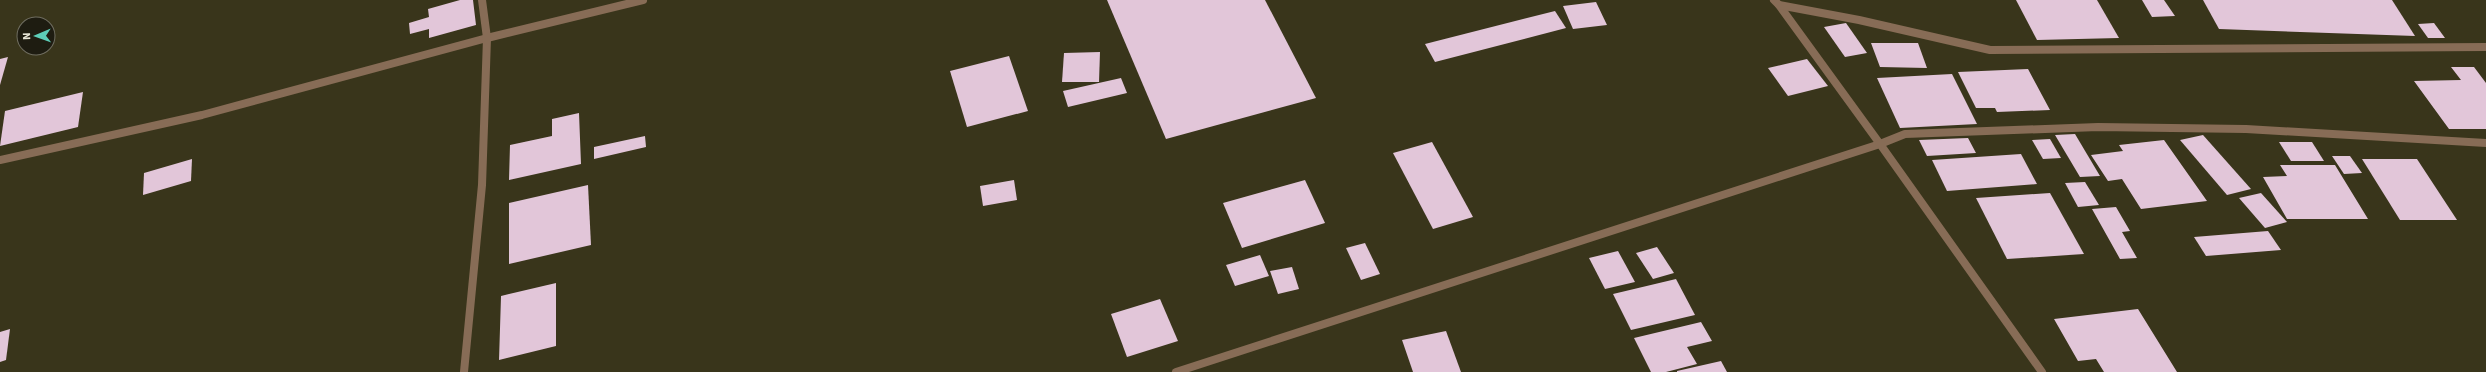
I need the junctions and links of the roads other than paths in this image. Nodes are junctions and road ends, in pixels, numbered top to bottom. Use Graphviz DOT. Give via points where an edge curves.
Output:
graph roads {
  1 [pos="482,0"];
  2 [pos="643,0"];
  3 [pos="1776,3"];
  4 [pos="487,38"];
  5 [pos="2486,47"];
  6 [pos="2486,143"];
  7 [pos="1880,144"];
  8 [pos="0,160"];
  9 [pos="464,372"];
  10 [pos="1176,372"];
  11 [pos="2042,372"];
  1 -- 4 [label="street"];
  2 -- 4 [label="street"];
  3 -- 5 [label="street" via="1990,50"];
  3 -- 7 [label="street"];
  4 -- 8 [label="street" via="202,115"];
  4 -- 9 [label="street" via="482,185"];
  6 -- 7 [label="street" via="2246,129 2098,127 1906,134"];
  7 -- 10 [label="street"];
  7 -- 11 [label="street"];
}
